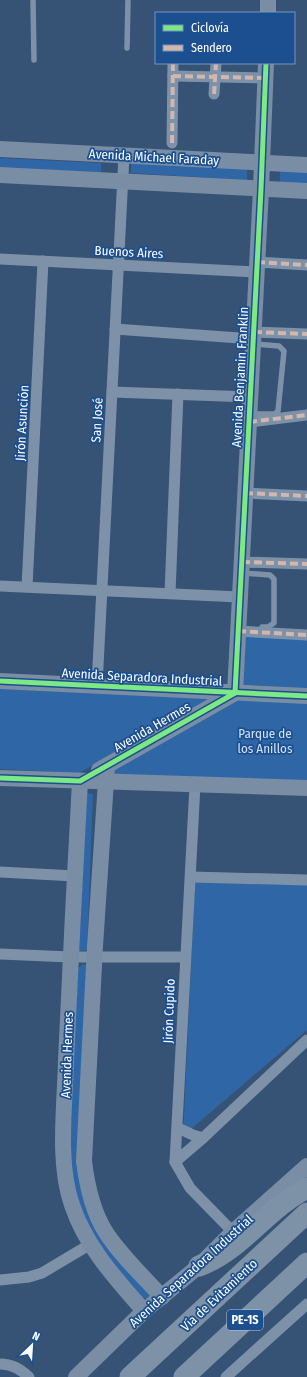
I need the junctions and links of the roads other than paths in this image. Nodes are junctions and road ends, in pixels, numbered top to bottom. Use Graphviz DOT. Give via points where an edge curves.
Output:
graph roads {
  1 [pos="33,0"];
  2 [pos="128,0"];
  3 [pos="268,0"];
  4 [pos="268,12"];
  5 [pos="127,48"];
  6 [pos="34,60"];
  7 [pos="173,64"];
  8 [pos="216,64"];
  9 [pos="266,71"];
  10 [pos="173,76"];
  11 [pos="215,77"];
  12 [pos="214,94"];
  13 [pos="172,143"];
  14 [pos="0,149"];
  15 [pos="124,155"];
  16 [pos="262,163"];
  17 [pos="307,165"];
  18 [pos="0,175"];
  19 [pos="123,182"];
  20 [pos="261,189"];
  21 [pos="307,191"];
  22 [pos="0,258"];
  23 [pos="43,261"];
  24 [pos="118,265"];
  25 [pos="307,265"];
  26 [pos="257,267"];
  27 [pos="115,330"];
  28 [pos="307,334"];
  29 [pos="253,338"];
  30 [pos="112,392"];
  31 [pos="178,394"];
  32 [pos="250,397"];
  33 [pos="307,415"];
  34 [pos="249,418"];
  35 [pos="245,493"];
  36 [pos="307,496"];
  37 [pos="307,564"];
  38 [pos="241,567"];
  39 [pos="0,586"];
  40 [pos="28,587"];
  41 [pos="102,590"];
  42 [pos="170,593"];
  43 [pos="240,597"];
  44 [pos="238,629"];
  45 [pos="307,635"];
  46 [pos="0,681"];
  47 [pos="97,686"];
  48 [pos="235,693"];
  49 [pos="307,696"];
  50 [pos="107,766"];
  51 [pos="0,778"];
  52 [pos="80,781"];
  53 [pos="105,782"];
  54 [pos="195,785"];
  55 [pos="307,788"];
  56 [pos="0,872"];
  57 [pos="74,876"];
  58 [pos="192,876"];
  59 [pos="307,880"];
  60 [pos="0,954"];
  61 [pos="94,956"];
  62 [pos="70,957"];
  63 [pos="185,957"];
  64 [pos="307,1040"];
  65 [pos="178,1128"];
  66 [pos="204,1138"];
  67 [pos="175,1162"];
  68 [pos="307,1166"];
  69 [pos="307,1188"];
  70 [pos="307,1213"];
  71 [pos="227,1227"];
  72 [pos="89,1245"];
  73 [pos="307,1263"];
  74 [pos="199,1266"];
  75 [pos="0,1280"];
  76 [pos="162,1296"];
  77 [pos="307,1304"];
  78 [pos="144,1312"];
  79 [pos="0,1364"];
  80 [pos="29,1377"];
  81 [pos="76,1377"];
  82 [pos="130,1377"];
  83 [pos="184,1377"];
  84 [pos="226,1377"];
  1 -- 6 [label="lane"];
  2 -- 5 [label="lane"];
  3 -- 4 [label="main road"];
  7 -- 10 [label="street"];
  8 -- 11 [label="street"];
  9 -- 11 [label="street"];
  9 -- 16 [label="main road, Avenida Benjamin Franklin"];
  10 -- 11 [label="street"];
  10 -- 13 [label="street"];
  11 -- 12 [label="street"];
  14 -- 15 [label="main road, Avenida Michael Faraday"];
  15 -- 16 [label="main road, Avenida Michael Faraday"];
  15 -- 19 [label="street, San José"];
  16 -- 17 [label="main road, Avenida Michael Faraday"];
  16 -- 20 [label="main road, Avenida Benjamin Franklin"];
  18 -- 19 [label="main road, Avenida Michael Faraday"];
  19 -- 20 [label="main road, Avenida Michael Faraday"];
  19 -- 24 [label="street, San José"];
  20 -- 21 [label="main road, Avenida Michael Faraday"];
  20 -- 26 [label="main road, Avenida Benjamin Franklin"];
  22 -- 23 [label="street, Buenos Aires"];
  23 -- 24 [label="street, Buenos Aires"];
  23 -- 40 [label="street, Jirón Asunción"];
  24 -- 26 [label="street, Buenos Aires"];
  24 -- 27 [label="street, San José"];
  25 -- 26 [label="street, Buenos Aires"];
  26 -- 29 [label="main road, Avenida Benjamin Franklin"];
  27 -- 29 [label="street"];
  27 -- 30 [label="street, San José"];
  28 -- 29 [label="street"];
  29 -- 32 [label="main road, Avenida Benjamin Franklin"];
  29 -- 34 [label="lane" via="279,346 284,351 278,412"];
  30 -- 31 [label="street"];
  30 -- 41 [label="street, San José"];
  31 -- 32 [label="street"];
  31 -- 42 [label="street"];
  32 -- 34 [label="main road, Avenida Benjamin Franklin"];
  33 -- 34 [label="street"];
  34 -- 35 [label="main road, Avenida Benjamin Franklin"];
  35 -- 36 [label="street"];
  35 -- 38 [label="main road, Avenida Benjamin Franklin"];
  37 -- 38 [label="street"];
  38 -- 43 [label="main road, Avenida Benjamin Franklin"];
  38 -- 44 [label="lane" via="273,577 274,623 268,627"];
  39 -- 40 [label="street"];
  40 -- 41 [label="street"];
  41 -- 42 [label="street"];
  41 -- 47 [label="street, San José"];
  42 -- 43 [label="street"];
  43 -- 44 [label="main road, Avenida Benjamin Franklin"];
  44 -- 45 [label="street"];
  44 -- 48 [label="main road, Avenida Benjamin Franklin"];
  46 -- 47 [label="main road, Avenida Separadora Industrial"];
  47 -- 48 [label="main road, Avenida Separadora Industrial"];
  48 -- 49 [label="main road, Avenida Separadora Industrial"];
  48 -- 50 [label="main road, Avenida Hermes"];
  50 -- 52 [label="main road, Avenida Hermes"];
  50 -- 53 [label="main road, Avenida Hermes"];
  51 -- 52 [label="main road"];
  52 -- 53 [label="main road"];
  52 -- 57 [label="main road, Avenida Hermes"];
  53 -- 54 [label="main road"];
  53 -- 61 [label="main road, Avenida Hermes"];
  54 -- 55 [label="main road"];
  54 -- 58 [label="street, Jirón Cupido"];
  56 -- 57 [label="street"];
  57 -- 62 [label="main road, Avenida Hermes"];
  58 -- 59 [label="street"];
  58 -- 63 [label="street, Jirón Cupido"];
  60 -- 62 [label="street"];
  61 -- 62 [label="street"];
  61 -- 63 [label="street"];
  61 -- 76 [label="main road, Avenida Hermes" via="84,1161 87,1184 93,1206 105,1232"];
  62 -- 72 [label="main road, Avenida Hermes" via="64,1158 66,1186 71,1204"];
  63 -- 65 [label="street, Jirón Cupido"];
  64 -- 66 [label="street"];
  65 -- 66 [label="street"];
  65 -- 67 [label="street, Jirón Cupido"];
  66 -- 67 [label="street"];
  67 -- 71 [label="street" via="190,1188"];
  68 -- 71 [label="main road, Avenida Separadora Industrial"];
  69 -- 74 [label="highway" via="292,1196 221,1255"];
  70 -- 82 [label="highway, Vía de Evitamiento / PE-1S"];
  71 -- 74 [label="main road, Avenida Separadora Industrial"];
  72 -- 75 [label="street" via="42,1273"];
  72 -- 78 [label="main road, Avenida Hermes"];
  73 -- 83 [label="highway, PE-1S"];
  74 -- 76 [label="main road, Avenida Separadora Industrial"];
  76 -- 78 [label="main road, Avenida Separadora Industrial"];
  77 -- 84 [label="street"];
  78 -- 81 [label="main road, Avenida Separadora Industrial"];
  79 -- 80 [label="street" via="8,1364"];
}
